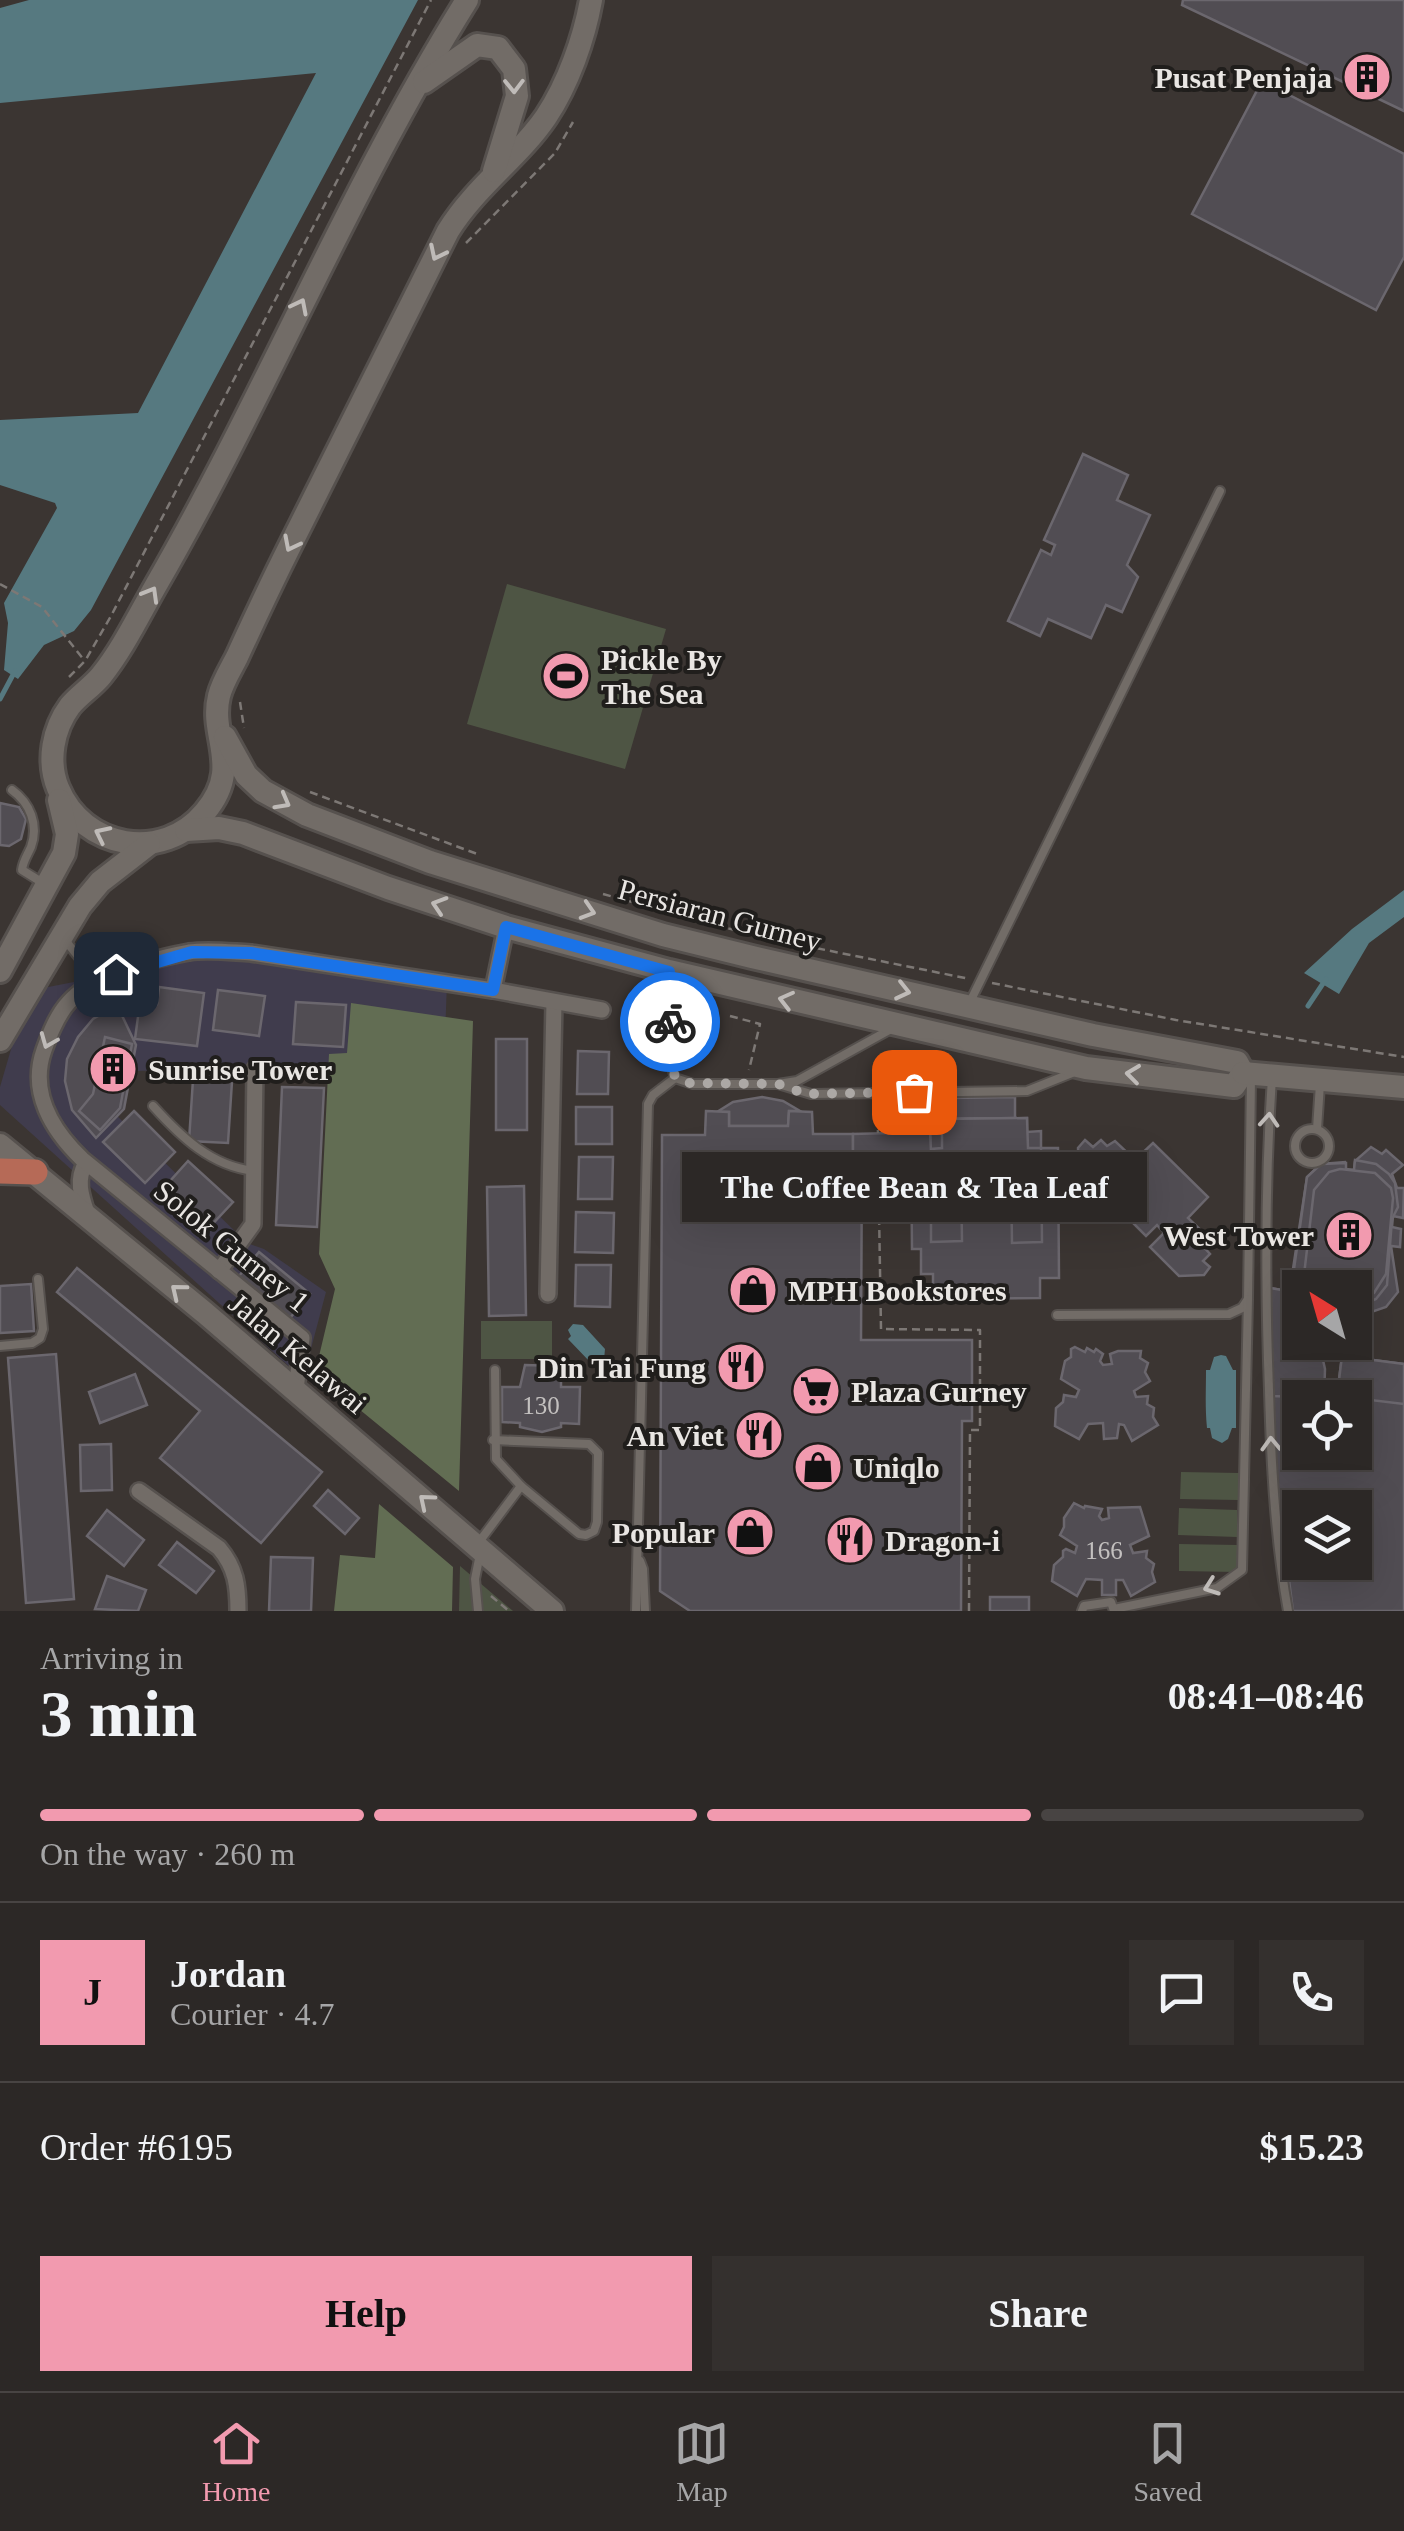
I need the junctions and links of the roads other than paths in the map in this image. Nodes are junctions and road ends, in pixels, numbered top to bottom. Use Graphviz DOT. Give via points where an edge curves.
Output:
graph roads {
  1 [pos="467,0"];
  2 [pos="591,0"];
  3 [pos="383,141"];
  4 [pos="492,174"];
  5 [pos="1220,492"];
  6 [pos="221,730"];
  7 [pos="56,782"];
  8 [pos="12,790"];
  9 [pos="186,830"];
  10 [pos="149,844"];
  11 [pos="48,886"];
  12 [pos="506,927"];
  13 [pos="62,937"];
  14 [pos="0,971"];
  15 [pos="669,972"];
  16 [pos="98,982"];
  17 [pos="493,990"];
  18 [pos="554,1002"];
  19 [pos="968,1006"];
  20 [pos="602,1010"];
  21 [pos="895,1026"];
  22 [pos="1093,1035"];
  23 [pos="0,1040"];
  24 [pos="1086,1068"];
  25 [pos="254,1069"];
  26 [pos="1256,1074"];
  27 [pos="675,1078"];
  28 [pos="1320,1082"];
  29 [pos="778,1084"];
  30 [pos="1404,1087"];
  31 [pos="153,1106"];
  32 [pos="1317,1129"];
  33 [pos="0,1145"];
  34 [pos="86,1163"];
  35 [pos="0,1171"];
  36 [pos="254,1171"];
  37 [pos="35,1172"];
  38 [pos="90,1220"];
  39 [pos="219,1270"];
  40 [pos="38,1279"];
  41 [pos="548,1294"];
  42 [pos="1248,1299"];
  43 [pos="1058,1314"];
  44 [pos="0,1346"];
  45 [pos="495,1370"];
  46 [pos="296,1390"];
  47 [pos="493,1440"];
  48 [pos="521,1486"];
  49 [pos="139,1491"];
  50 [pos="479,1548"];
  51 [pos="640,1561"];
  52 [pos="1114,1610"];
  53 [pos="238,1611"];
  54 [pos="478,1611"];
  55 [pos="552,1611"];
  56 [pos="636,1611"];
  57 [pos="645,1611"];
  58 [pos="1082,1611"];
  59 [pos="1288,1611"];
  1 -- 3 [label="main road"];
  2 -- 4 [label="main road" via="545,119"];
  3 -- 4 [label="main road, one-way" via="428,77 477,44 498,48 514,69 517,96"];
  7 -- 3 [label="main road, one-way" via="52,762 60,722 100,678 184,537"];
  4 -- 6 [label="main road, one-way" via="448,231 258,610 218,698"];
  5 -- 19 [label="lane"];
  6 -- 9 [label="main road" via="220,786"];
  6 -- 19 [label="main road, Persiaran Gurney, one-way" via="263,791 430,862 664,935"];
  10 -- 7 [label="main road, one-way" via="113,840 81,823"];
  7 -- 11 [label="main road" via="67,834"];
  8 -- 11 [label="lane" via="27,803 34,826 22,870"];
  9 -- 10 [label="main road"];
  12 -- 9 [label="main road, Persiaran Gurney, one-way" via="243,833"];
  10 -- 13 [label="main road" via="100,882"];
  11 -- 14 [label="main road"];
  12 -- 15 [label="main road, Persiaran Gurney"];
  12 -- 17 [label="street"];
  13 -- 16 [label="lane"];
  13 -- 23 [label="main road"];
  21 -- 15 [label="main road, Persiaran Gurney, one-way"];
  15 -- 27 [label="lane"];
  16 -- 17 [label="street, Solok Gurney 1" via="192,952 217,951"];
  16 -- 34 [label="street, Solok Gurney 1, one-way" via="70,1000 39,1064 49,1118"];
  17 -- 18 [label="street, Solok Gurney 1"];
  18 -- 20 [label="street, Solok Gurney 1"];
  18 -- 41 [label="street"];
  19 -- 22 [label="main road, Persiaran Gurney"];
  21 -- 24 [label="main road, Persiaran Gurney"];
  21 -- 29 [label="lane" via="808,1076"];
  22 -- 24 [label="main road"];
  22 -- 26 [label="main road, Persiaran Gurney" via="1236,1062"];
  26 -- 24 [label="main road, Persiaran Gurney, one-way" via="1234,1086"];
  24 -- 29 [label="lane" via="1027,1090 806,1094"];
  25 -- 36 [label="street"];
  26 -- 28 [label="main road, Persiaran Gurney"];
  26 -- 42 [label="lane"];
  59 -- 26 [label="lane, one-way" via="1272,1468 1266,1174"];
  27 -- 29 [label="lane"];
  27 -- 51 [label="lane" via="648,1104"];
  28 -- 30 [label="main road, Persiaran Gurney"];
  28 -- 32 [label="lane"];
  31 -- 36 [label="lane" via="209,1158"];
  32 -- 32 [label="lane" via="1326,1135 1328,1151 1306,1162 1295,1143 1300,1133"];
  33 -- 37 [label="main road, Jalan Kelawai"];
  34 -- 38 [label="street" via="80,1182"];
  34 -- 39 [label="street, Solok Gurney 1"];
  35 -- 37 [label="main road"];
  36 -- 39 [label="street" via="253,1224"];
  37 -- 38 [label="main road, Jalan Kelawai"];
  46 -- 38 [label="main road, Jalan Kelawai, one-way"];
  39 -- 46 [label="street, Solok Gurney 1" via="302,1338"];
  40 -- 44 [label="lane" via="43,1334 32,1343"];
  42 -- 43 [label="lane" via="1229,1314"];
  42 -- 52 [label="lane, one-way" via="1242,1570 1217,1588"];
  45 -- 47 [label="lane"];
  50 -- 46 [label="main road, Jalan Kelawai, one-way"];
  47 -- 48 [label="lane" via="496,1458"];
  47 -- 48 [label="lane" via="595,1447 594,1531 579,1534"];
  48 -- 50 [label="lane"];
  49 -- 53 [label="street" via="228,1558"];
  50 -- 54 [label="lane"];
  50 -- 55 [label="main road, Jalan Kelawai"];
  51 -- 56 [label="lane"];
  51 -- 57 [label="lane"];
  52 -- 58 [label="lane" via="1111,1602"];
}
